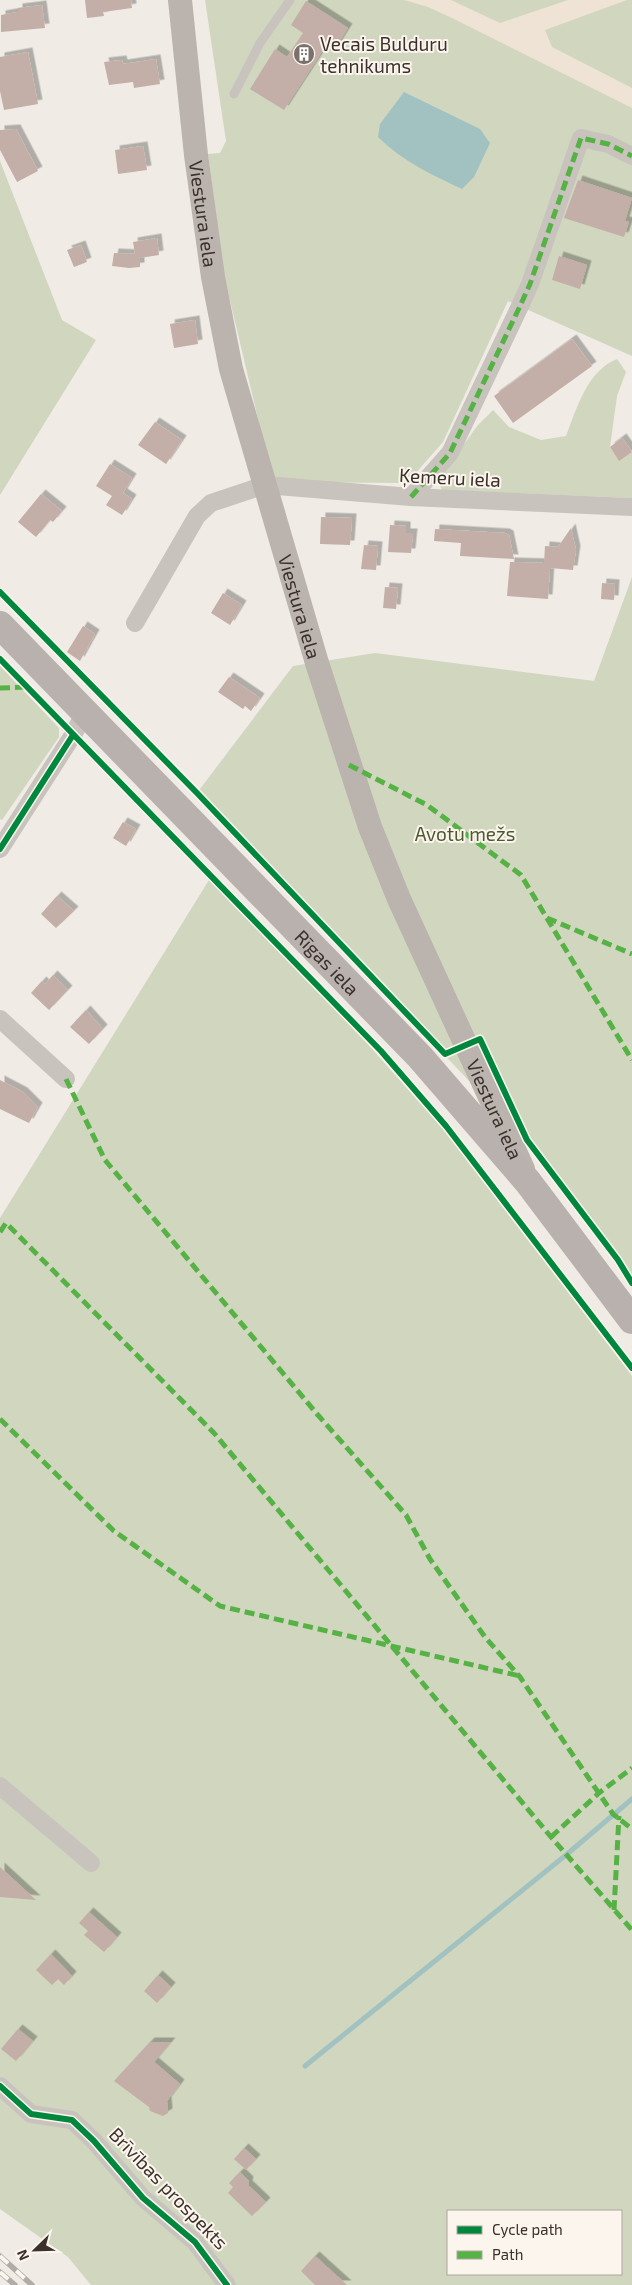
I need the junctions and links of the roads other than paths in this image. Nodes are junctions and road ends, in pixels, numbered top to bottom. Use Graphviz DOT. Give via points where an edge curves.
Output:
graph roads {
  1 [pos="180,0"];
  2 [pos="290,0"];
  3 [pos="234,94"];
  4 [pos="632,156"];
  5 [pos="265,485"];
  6 [pos="412,497"];
  7 [pos="632,507"];
  8 [pos="134,623"];
  9 [pos="0,625"];
  10 [pos="84,712"];
  11 [pos="0,849"];
  12 [pos="0,1018"];
  13 [pos="66,1079"];
  14 [pos="528,1182"];
  15 [pos="632,1320"];
  16 [pos="0,1786"];
  17 [pos="91,1863"];
  18 [pos="0,2086"];
  19 [pos="227,2285"];
  1 -- 5 [label="street, Viestura iela" via="213,277 231,369"];
  2 -- 3 [label="lane" via="260,43"];
  4 -- 6 [label="street" via="608,144 581,138 530,284 484,383 450,453"];
  5 -- 6 [label="street, Ķemeru iela"];
  5 -- 8 [label="street" via="211,503 197,516"];
  5 -- 14 [label="street, Viestura iela" via="370,827"];
  6 -- 7 [label="street, Ķemeru iela"];
  9 -- 10 [label="main road, Rīgas iela"];
  10 -- 11 [label="street" via="68,743"];
  10 -- 14 [label="main road, Rīgas iela" via="420,1056"];
  12 -- 13 [label="street"];
  14 -- 15 [label="main road, Rīgas iela"];
  16 -- 17 [label="street"];
  18 -- 19 [label="street, Brīvības prospekts" via="31,2114 72,2120 143,2198 195,2242"];
}
